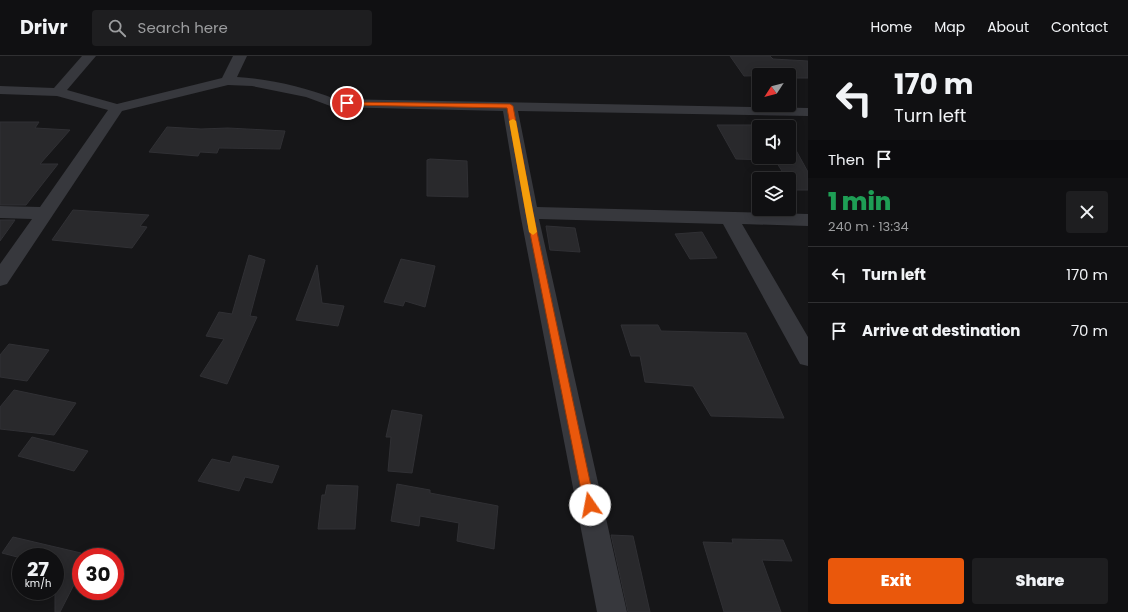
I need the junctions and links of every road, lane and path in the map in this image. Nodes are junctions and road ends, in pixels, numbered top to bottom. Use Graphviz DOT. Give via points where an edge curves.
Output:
graph roads {
  1 [pos="89,56"];
  2 [pos="240,56"];
  3 [pos="228,81"];
  4 [pos="0,90"];
  5 [pos="58,92"];
  6 [pos="510,106"];
  7 [pos="117,108"];
  8 [pos="808,112"];
  9 [pos="0,212"];
  10 [pos="45,213"];
  11 [pos="529,213"];
  12 [pos="729,218"];
  13 [pos="808,220"];
  14 [pos="0,279"];
  15 [pos="808,356"];
  16 [pos="612,612"];
  1 -- 5 [label="street"];
  2 -- 3 [label="street"];
  3 -- 6 [label="street" via="252,82 295,90 333,103"];
  3 -- 7 [label="street"];
  4 -- 5 [label="street"];
  5 -- 7 [label="street"];
  6 -- 8 [label="street"];
  6 -- 11 [label="street"];
  7 -- 10 [label="street"];
  9 -- 10 [label="street"];
  10 -- 14 [label="street"];
  11 -- 12 [label="street"];
  11 -- 16 [label="street"];
  12 -- 13 [label="street"];
  12 -- 15 [label="street"];
}
